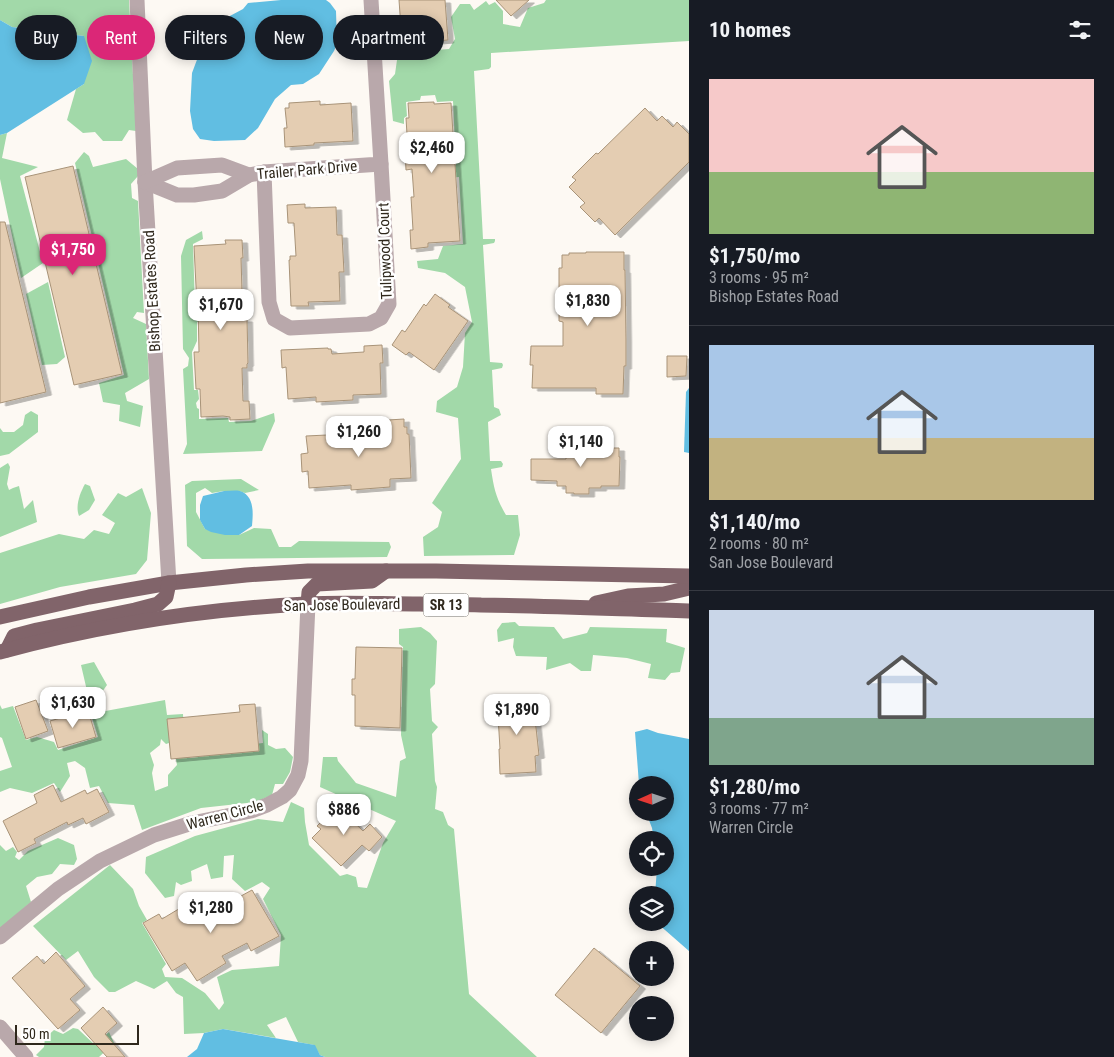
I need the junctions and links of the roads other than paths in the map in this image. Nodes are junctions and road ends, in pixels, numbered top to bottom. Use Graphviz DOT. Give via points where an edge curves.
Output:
graph roads {
  1 [pos="137,0"];
  2 [pos="371,0"];
  3 [pos="381,164"];
  4 [pos="256,173"];
  5 [pos="145,182"];
  6 [pos="386,571"];
  7 [pos="689,576"];
  8 [pos="169,583"];
  9 [pos="689,588"];
  10 [pos="308,604"];
  11 [pos="575,608"];
  12 [pos="689,611"];
  13 [pos="0,617"];
  14 [pos="4,651"];
  15 [pos="0,937"];
  16 [pos="0,1027"];
  17 [pos="26,1057"];
  1 -- 5 [label="street, Bishop Estates Road"];
  2 -- 3 [label="street"];
  3 -- 4 [label="street, Trailer Park Drive"];
  3 -- 4 [label="street, Tulipwood Court" via="389,304 381,318 369,324 290,328 274,319 269,302"];
  4 -- 5 [label="street, Trailer Park Drive" via="222,165 177,168"];
  4 -- 5 [label="street, Trailer Park Drive" via="222,191 194,194 177,195"];
  5 -- 8 [label="street, Bishop Estates Road"];
  6 -- 7 [label="main road, SR 13"];
  6 -- 8 [label="main road, SR 13" via="308,571"];
  6 -- 10 [label="main road" via="372,581 317,584 309,592"];
  8 -- 13 [label="main road, SR 13"];
  8 -- 14 [label="main road" via="166,597 158,604 14,636"];
  9 -- 11 [label="main road" via="664,594 628,596"];
  10 -- 11 [label="main road, San Jose Boulevard / SR 13" via="362,602"];
  10 -- 14 [label="main road, San Jose Boulevard / SR 13" via="149,620"];
  10 -- 15 [label="street, Warren Circle" via="301,761 290,790 267,805 154,835 100,861 58,889"];
  11 -- 12 [label="main road, San Jose Boulevard / SR 13"];
  16 -- 17 [label="street"];
}
